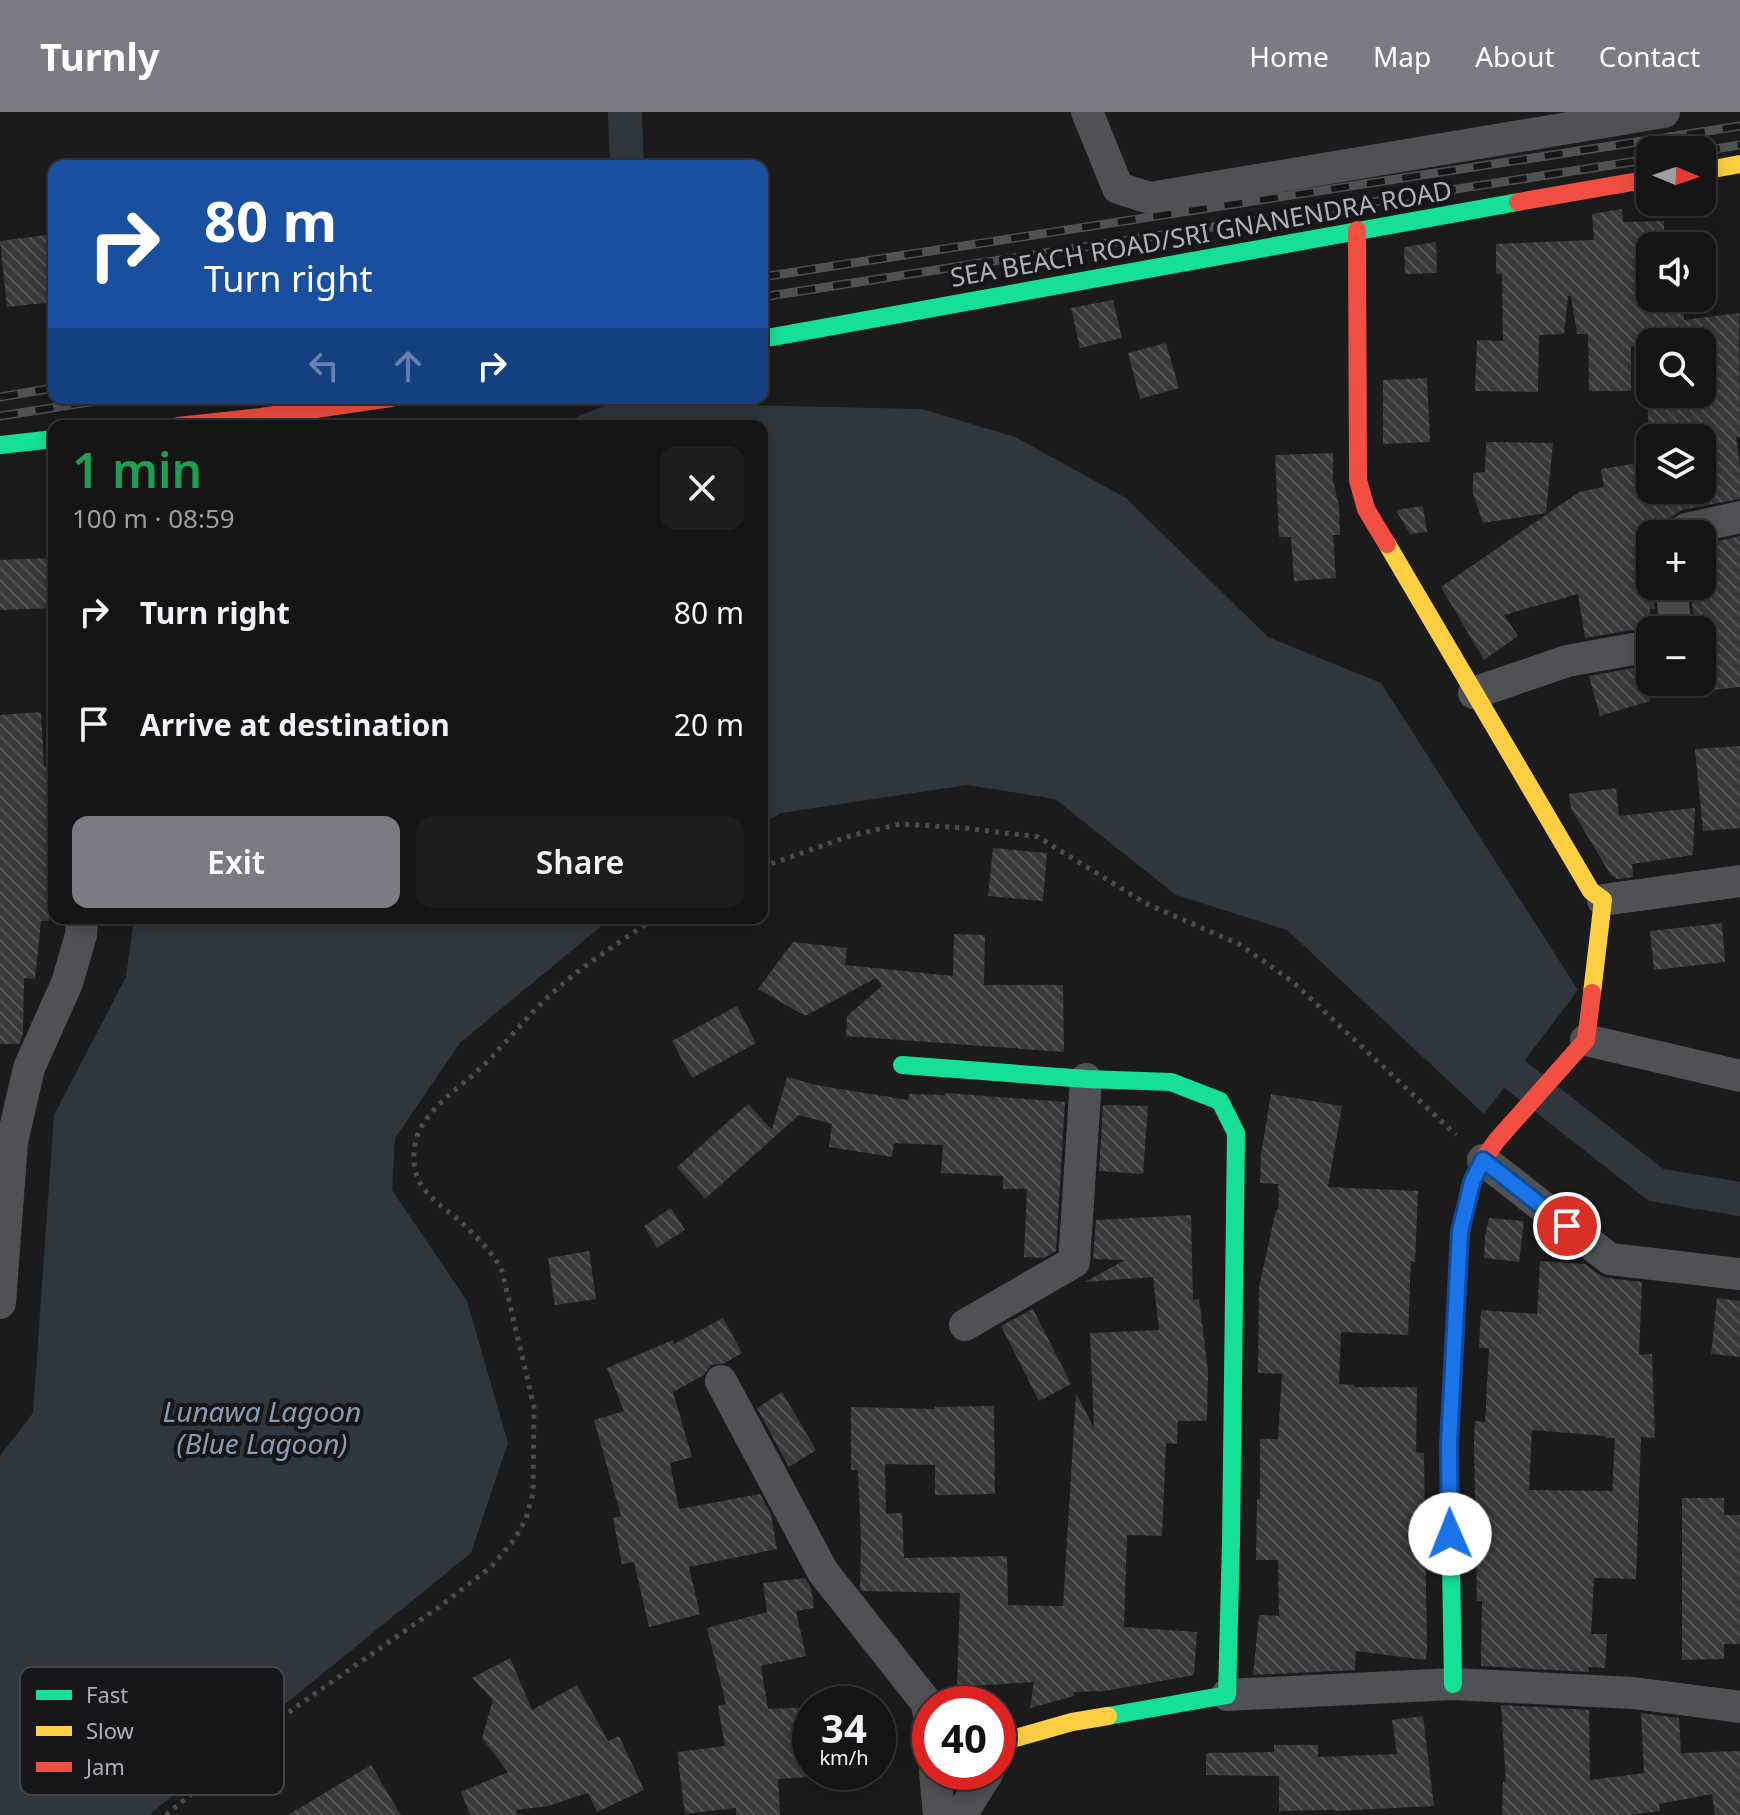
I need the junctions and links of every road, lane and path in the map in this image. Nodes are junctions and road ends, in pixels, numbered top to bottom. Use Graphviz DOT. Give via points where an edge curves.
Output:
graph roads {
  1 [pos="1087,112"];
  2 [pos="1664,112"];
  3 [pos="1740,164"];
  4 [pos="1716,168"];
  5 [pos="1636,181"];
  6 [pos="1357,230"];
  7 [pos="768,338"];
  8 [pos="358,404"];
  9 [pos="271,420"];
  10 [pos="48,440"];
  11 [pos="0,445"];
  12 [pos="1740,517"];
  13 [pos="1716,522"];
  14 [pos="1636,649"];
  15 [pos="1474,693"];
  16 [pos="768,865"];
  17 [pos="1740,881"];
  18 [pos="1603,900"];
  19 [pos="82,924"];
  20 [pos="646,924"];
  21 [pos="1582,1045"];
  22 [pos="902,1065"];
  23 [pos="1740,1076"];
  24 [pos="1086,1079"];
  25 [pos="1490,1150"];
  26 [pos="1740,1274"];
  27 [pos="0,1303"];
  28 [pos="965,1325"];
  29 [pos="721,1381"];
  30 [pos="1453,1684"];
  31 [pos="913,1686"];
  32 [pos="1227,1695"];
  33 [pos="1740,1707"];
  34 [pos="284,1717"];
  35 [pos="1016,1738"];
  36 [pos="937,1790"];
  37 [pos="977,1790"];
  38 [pos="190,1795"];
  39 [pos="166,1815"];
  40 [pos="939,1815"];
  41 [pos="961,1815"];
  1 -- 2 [label="street" via="1118,188 1150,198"];
  3 -- 4 [label="street"];
  5 -- 6 [label="street, SEA BEACH ROAD/SRI GNANENDRA ROAD"];
  6 -- 7 [label="street, SEA BEACH ROAD/SRI GNANENDRA ROAD"];
  6 -- 15 [label="street" via="1358,480 1381,537"];
  8 -- 9 [label="street"];
  10 -- 11 [label="street"];
  12 -- 13 [label="street"];
  14 -- 15 [label="street" via="1567,661"];
  15 -- 18 [label="street" via="1591,891"];
  16 -- 25 [label="path" via="900,824 1038,837 1145,903 1239,944 1293,982"];
  17 -- 18 [label="street"];
  18 -- 21 [label="street"];
  19 -- 27 [label="street" via="67,983 29,1068 12,1142"];
  20 -- 34 [label="path" via="551,994 484,1065 433,1109 415,1145 418,1179 496,1258 502,1271 534,1407 533,1493 526,1519 491,1567"];
  21 -- 23 [label="street"];
  21 -- 25 [label="street"];
  22 -- 24 [label="street"];
  24 -- 28 [label="street" via="1074,1262"];
  24 -- 32 [label="street" via="1171,1082 1220,1101 1236,1133"];
  25 -- 26 [label="street" via="1610,1259"];
  25 -- 30 [label="street" via="1472,1182 1460,1232 1449,1444"];
  29 -- 31 [label="street" via="823,1572"];
  30 -- 32 [label="street"];
  30 -- 33 [label="street" via="1634,1693"];
  32 -- 35 [label="street" via="1072,1722"];
  36 -- 40 [label="street"];
  37 -- 41 [label="street"];
  38 -- 39 [label="path"];
}
